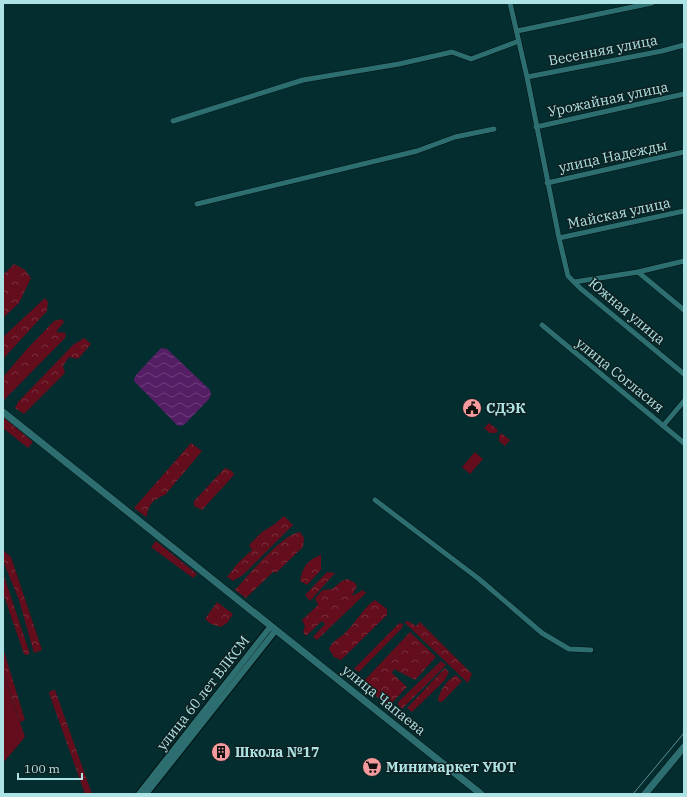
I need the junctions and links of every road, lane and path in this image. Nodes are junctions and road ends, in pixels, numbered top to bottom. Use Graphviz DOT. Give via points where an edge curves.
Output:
graph roads {
  1 [pos="510,3"];
  2 [pos="652,3"];
  3 [pos="517,31"];
  4 [pos="519,41"];
  5 [pos="684,45"];
  6 [pos="527,77"];
  7 [pos="684,94"];
  8 [pos="173,121"];
  9 [pos="536,127"];
  10 [pos="494,129"];
  11 [pos="684,152"];
  12 [pos="548,182"];
  13 [pos="197,204"];
  14 [pos="684,211"];
  15 [pos="559,238"];
  16 [pos="684,261"];
  17 [pos="638,272"];
  18 [pos="574,282"];
  19 [pos="684,310"];
  20 [pos="542,325"];
  21 [pos="684,374"];
  22 [pos="684,402"];
  23 [pos="3,412"];
  24 [pos="663,426"];
  25 [pos="684,443"];
  26 [pos="375,500"];
  27 [pos="274,628"];
  28 [pos="591,650"];
  29 [pos="684,747"];
  30 [pos="139,794"];
  31 [pos="146,794"];
  32 [pos="481,794"];
  33 [pos="645,794"];
  1 -- 3 [label="street"];
  2 -- 3 [label="street"];
  3 -- 4 [label="street"];
  4 -- 6 [label="street"];
  4 -- 8 [label="street" via="472,59 452,52 399,64 303,80"];
  5 -- 6 [label="street, Весенняя улица"];
  6 -- 9 [label="street"];
  7 -- 9 [label="street, Урожайная улица"];
  9 -- 12 [label="street"];
  10 -- 13 [label="street" via="455,137 417,151"];
  11 -- 12 [label="street, улица Надежды"];
  12 -- 15 [label="street"];
  14 -- 15 [label="street, Майская улица"];
  15 -- 18 [label="street" via="568,276"];
  16 -- 17 [label="street"];
  17 -- 18 [label="street"];
  17 -- 19 [label="street"];
  18 -- 21 [label="street, Южная улица"];
  20 -- 24 [label="street, улица Согласия"];
  22 -- 24 [label="street"];
  23 -- 27 [label="main road, улица Чапаева"];
  24 -- 25 [label="street, улица Согласия"];
  26 -- 28 [label="street" via="478,579 542,633 569,649"];
  27 -- 30 [label="street, улица 60 лет ВЛКСМ"];
  27 -- 31 [label="street, улица 60 лет ВЛКСМ"];
  27 -- 32 [label="main road, улица Чапаева"];
  29 -- 33 [label="main road"];
}
